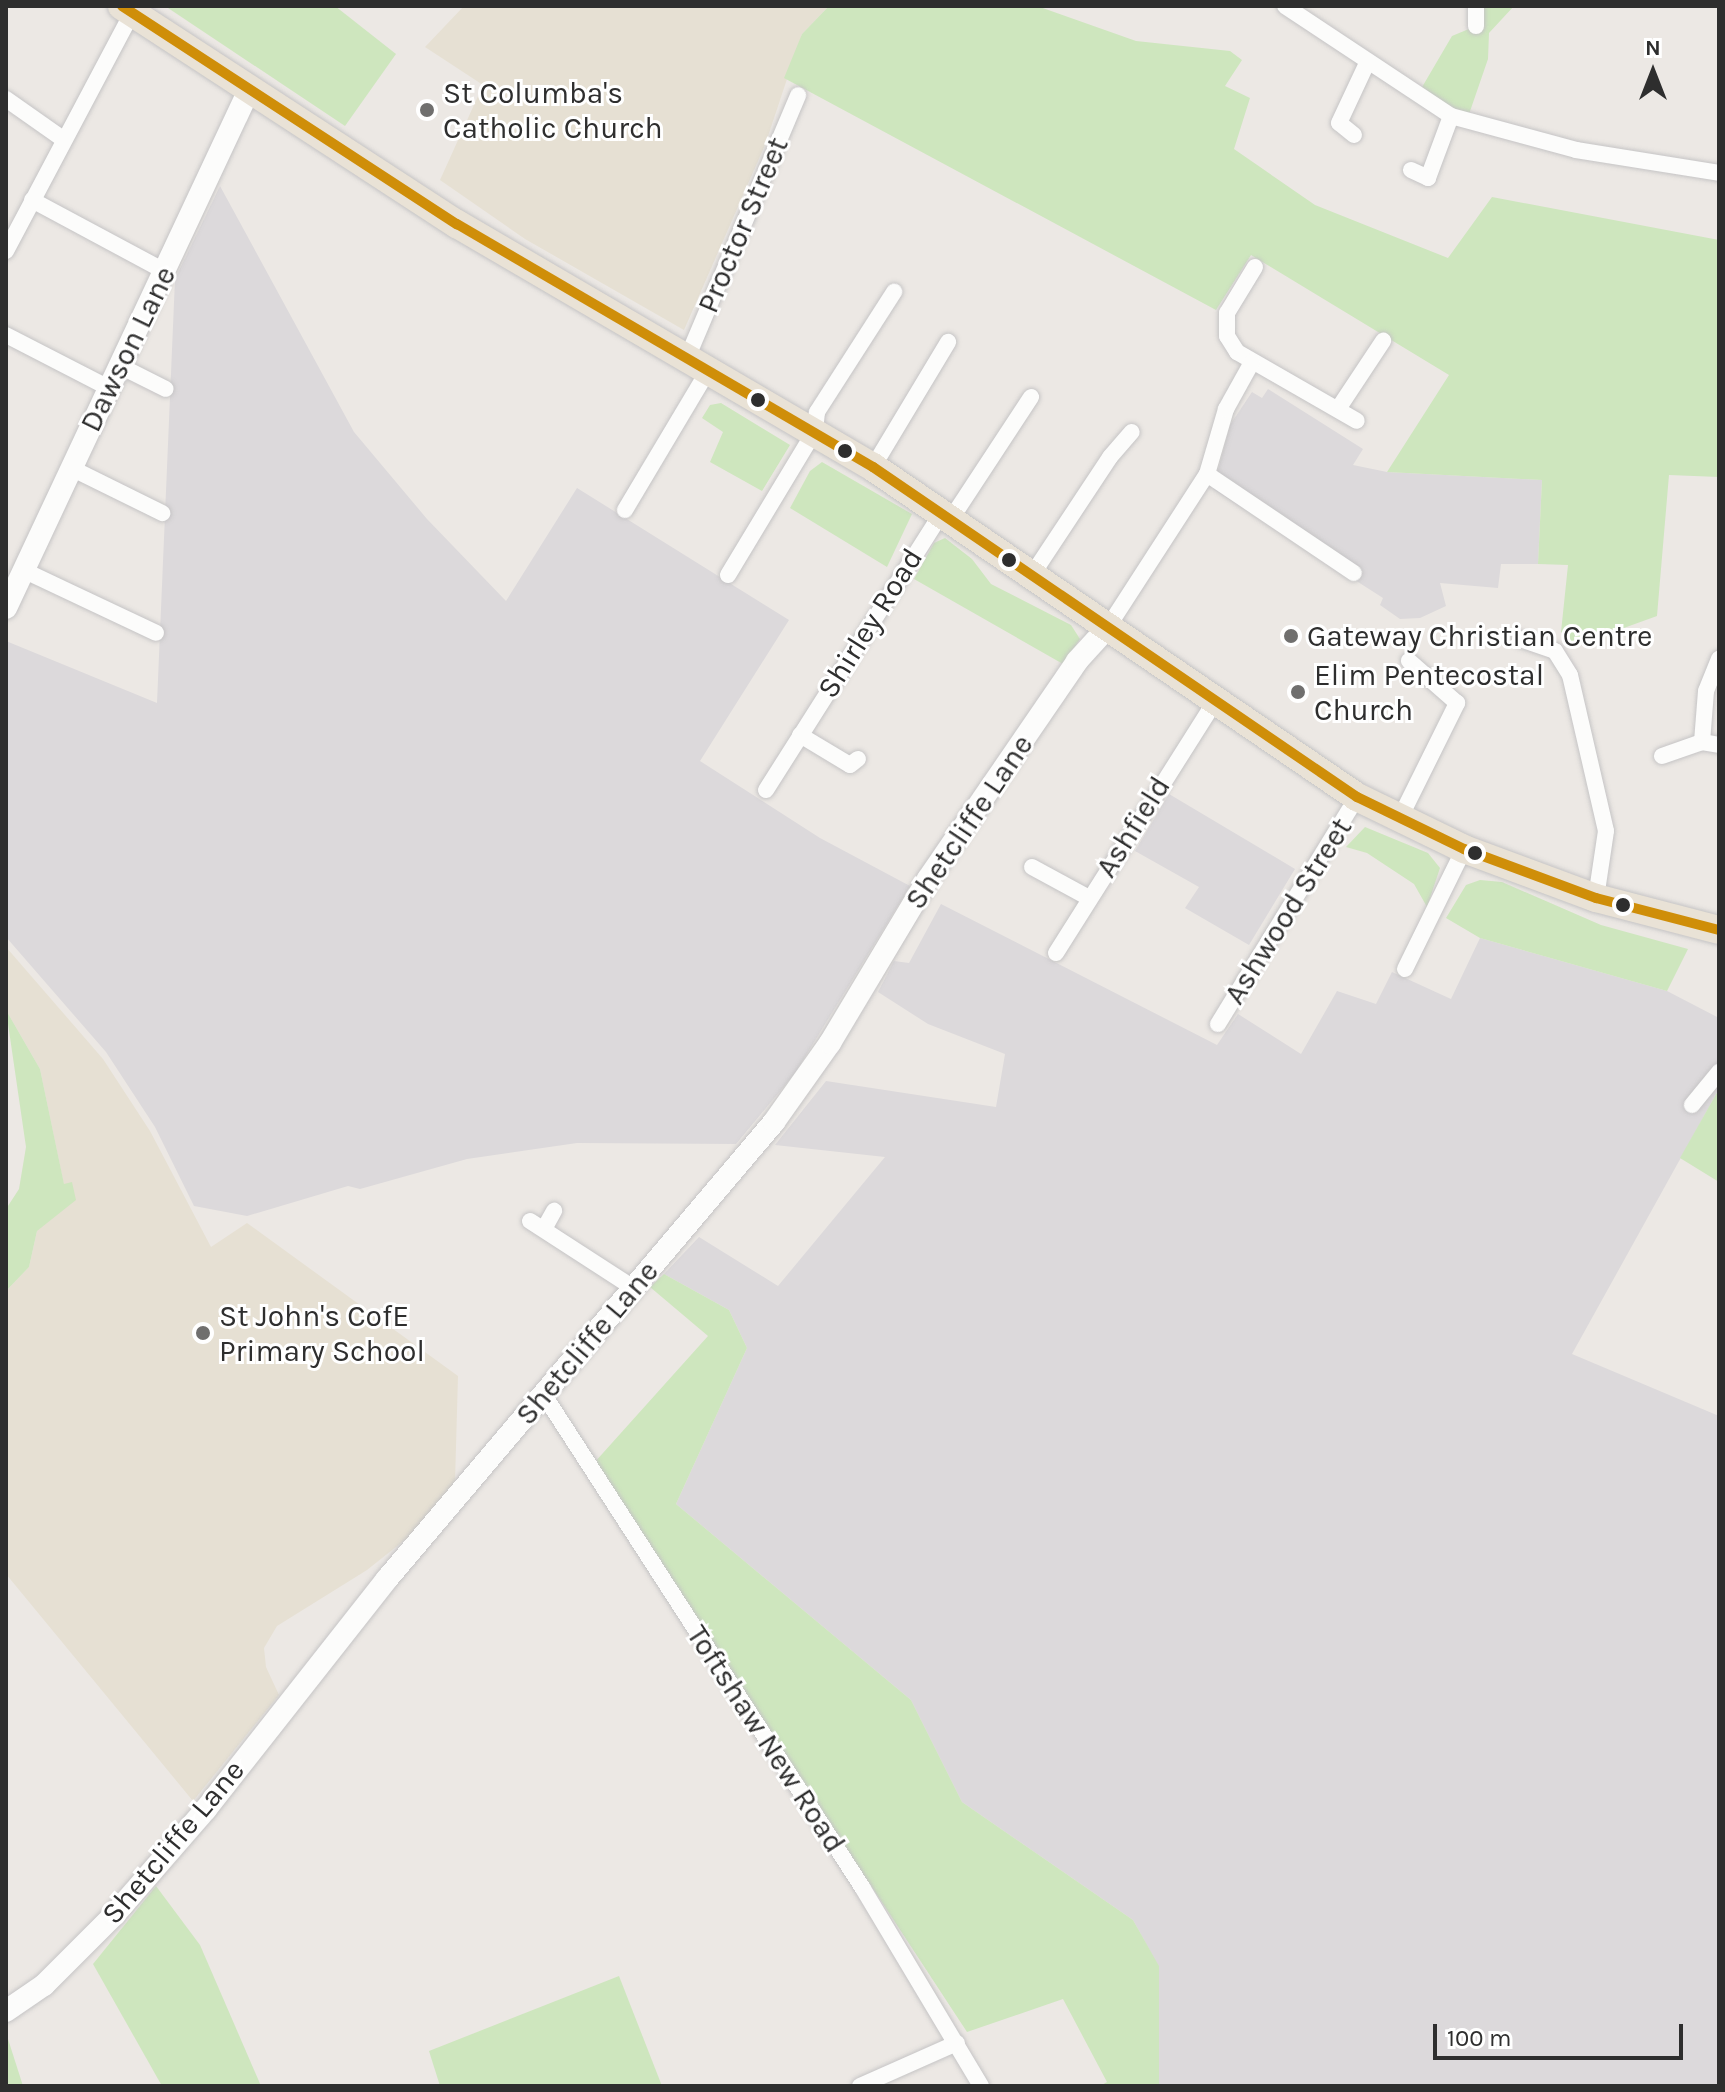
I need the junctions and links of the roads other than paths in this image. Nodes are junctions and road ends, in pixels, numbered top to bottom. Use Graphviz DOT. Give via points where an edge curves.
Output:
graph roads {
  1 [pos="1285,6"];
  2 [pos="1476,6"];
  3 [pos="127,9"];
  4 [pos="1476,26"];
  5 [pos="1368,61"];
  6 [pos="249,90"];
  7 [pos="798,95"];
  8 [pos="6,99"];
  9 [pos="1451,116"];
  10 [pos="1354,135"];
  11 [pos="63,139"];
  12 [pos="1411,170"];
  13 [pos="1719,173"];
  14 [pos="32,200"];
  15 [pos="6,251"];
  16 [pos="1255,267"];
  17 [pos="166,272"];
  18 [pos="894,292"];
  19 [pos="6,335"];
  20 [pos="1383,341"];
  21 [pos="948,342"];
  22 [pos="699,362"];
  23 [pos="1252,362"];
  24 [pos="120,366"];
  25 [pos="109,388"];
  26 [pos="166,389"];
  27 [pos="1031,397"];
  28 [pos="1338,409"];
  29 [pos="1357,421"];
  30 [pos="815,431"];
  31 [pos="1132,432"];
  32 [pos="873,467"];
  33 [pos="71,468"];
  34 [pos="1207,474"];
  35 [pos="625,510"];
  36 [pos="162,513"];
  37 [pos="947,516"];
  38 [pos="23,570"];
  39 [pos="1354,573"];
  40 [pos="728,575"];
  41 [pos="1032,575"];
  42 [pos="6,608"];
  43 [pos="1108,627"];
  44 [pos="156,633"];
  45 [pos="1520,639"];
  46 [pos="1719,659"];
  47 [pos="1409,661"];
  48 [pos="1214,703"];
  49 [pos="800,735"];
  50 [pos="1702,742"];
  51 [pos="1719,745"];
  52 [pos="1662,756"];
  53 [pos="858,759"];
  54 [pos="766,790"];
  55 [pos="1357,797"];
  56 [pos="1399,820"];
  57 [pos="1464,849"];
  58 [pos="1032,867"];
  59 [pos="1089,898"];
  60 [pos="1596,898"];
  61 [pos="1719,930"];
  62 [pos="1056,953"];
  63 [pos="1405,969"];
  64 [pos="1218,1024"];
  65 [pos="1719,1072"];
  66 [pos="1692,1105"];
  67 [pos="554,1211"];
  68 [pos="632,1287"];
  69 [pos="544,1395"];
  70 [pos="6,2011"];
  71 [pos="957,2043"];
  72 [pos="860,2086"];
  73 [pos="981,2086"];
  1 -- 5 [label="street"];
  2 -- 4 [label="street"];
  3 -- 6 [label="highway"];
  3 -- 11 [label="street"];
  5 -- 9 [label="street"];
  5 -- 10 [label="street" via="1339,123"];
  6 -- 17 [label="street, Dawson Lane"];
  6 -- 22 [label="highway" via="457,224"];
  7 -- 22 [label="street, Proctor Street"];
  8 -- 11 [label="street"];
  9 -- 12 [label="street" via="1428,178"];
  9 -- 13 [label="street" via="1576,150"];
  11 -- 14 [label="street"];
  14 -- 15 [label="street"];
  14 -- 17 [label="street"];
  16 -- 23 [label="street" via="1227,313 1227,336"];
  17 -- 24 [label="street, Dawson Lane"];
  18 -- 30 [label="street" via="817,412"];
  19 -- 25 [label="street"];
  20 -- 28 [label="street"];
  21 -- 32 [label="street"];
  22 -- 30 [label="highway"];
  22 -- 35 [label="street, Proctor Street"];
  23 -- 28 [label="street"];
  23 -- 34 [label="street" via="1226,409"];
  24 -- 25 [label="street, Dawson Lane"];
  24 -- 26 [label="street"];
  25 -- 33 [label="street, Dawson Lane"];
  27 -- 37 [label="street, Shirley Road"];
  28 -- 29 [label="street"];
  30 -- 32 [label="highway"];
  30 -- 40 [label="street"];
  31 -- 41 [label="street"];
  32 -- 37 [label="highway"];
  33 -- 36 [label="street"];
  33 -- 38 [label="street, Dawson Lane"];
  34 -- 39 [label="street"];
  34 -- 43 [label="street"];
  37 -- 41 [label="highway"];
  37 -- 49 [label="street, Shirley Road"];
  38 -- 42 [label="street, Dawson Lane"];
  38 -- 44 [label="street"];
  41 -- 43 [label="highway"];
  43 -- 48 [label="highway"];
  43 -- 68 [label="street, Shetcliffe Lane" via="1077,661 928,879 830,1043 790,1099"];
  45 -- 60 [label="street" via="1555,651 1570,675 1606,831"];
  46 -- 50 [label="street" via="1706,691"];
  47 -- 56 [label="street" via="1457,703"];
  48 -- 55 [label="highway"];
  48 -- 59 [label="street, Ashfield"];
  49 -- 53 [label="street" via="850,765"];
  49 -- 54 [label="street, Shirley Road"];
  50 -- 51 [label="street"];
  50 -- 52 [label="street"];
  55 -- 56 [label="highway"];
  55 -- 64 [label="street, Ashwood Street"];
  56 -- 57 [label="highway"];
  57 -- 60 [label="highway"];
  57 -- 63 [label="street"];
  58 -- 59 [label="street"];
  59 -- 62 [label="street, Ashfield"];
  60 -- 61 [label="highway"];
  65 -- 66 [label="street"];
  67 -- 68 [label="street" via="537,1225"];
  68 -- 69 [label="street, Shetcliffe Lane"];
  69 -- 70 [label="street, Shetcliffe Lane" via="124,1904 44,1985"];
  69 -- 71 [label="street, Toftshaw New Road"];
  71 -- 72 [label="street"];
  71 -- 73 [label="street, Toftshaw New Road"];
}
